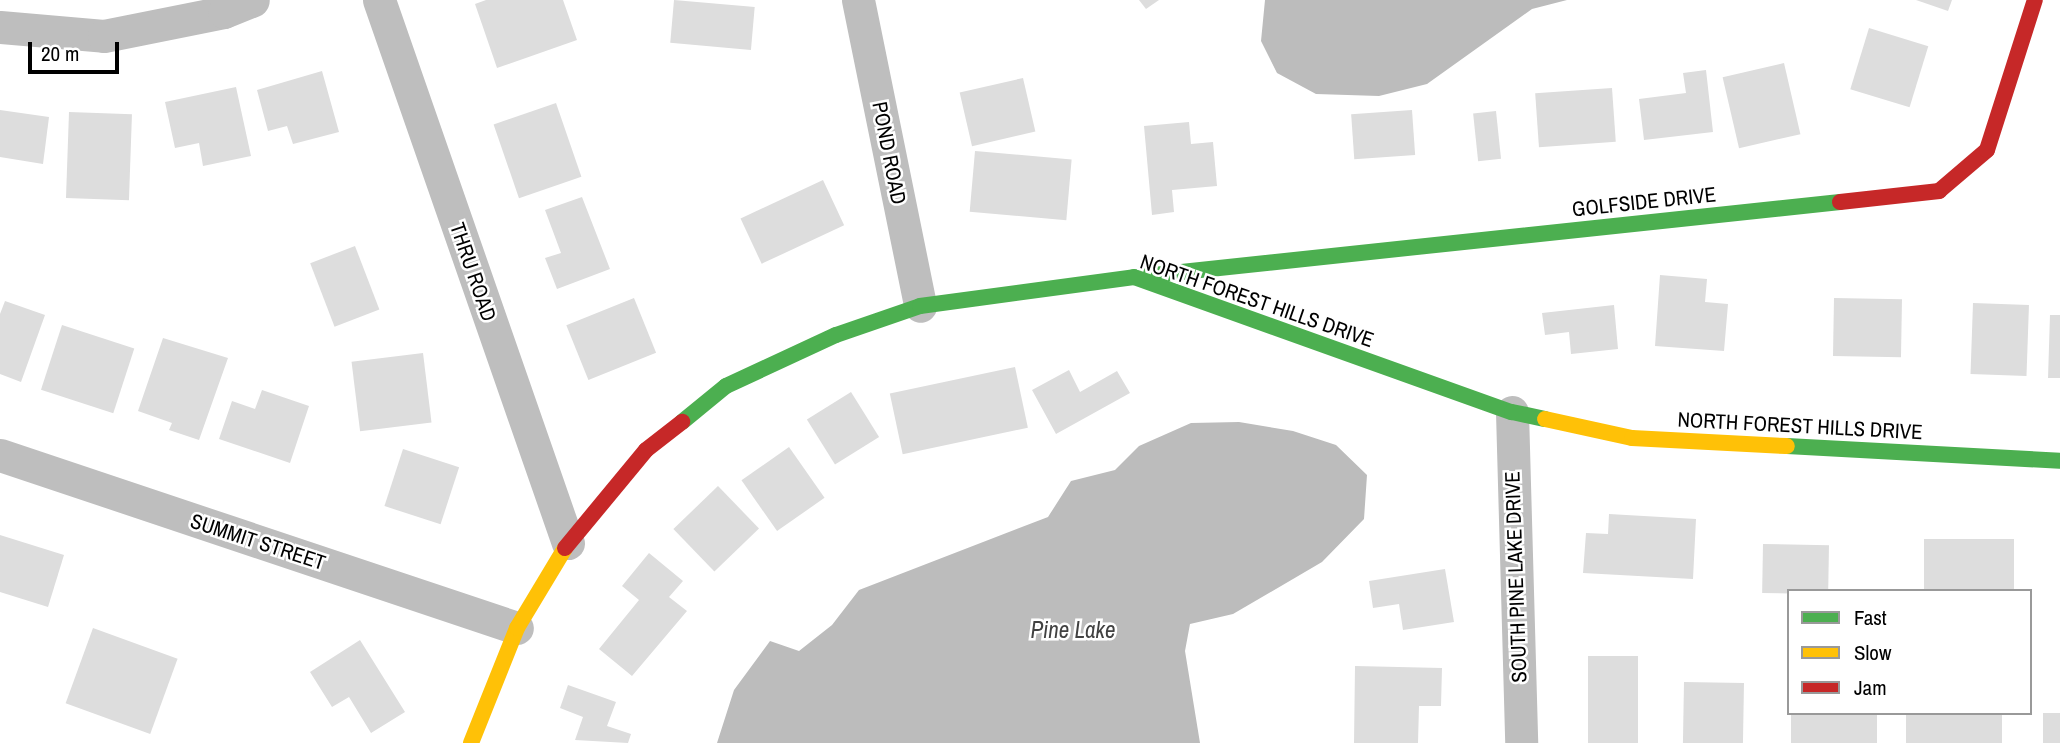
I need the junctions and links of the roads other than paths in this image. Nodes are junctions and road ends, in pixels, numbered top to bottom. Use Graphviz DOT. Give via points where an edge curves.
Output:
graph roads {
  1 [pos="253,0"];
  2 [pos="379,0"];
  3 [pos="858,0"];
  4 [pos="2035,0"];
  5 [pos="0,27"];
  6 [pos="1134,277"];
  7 [pos="920,306"];
  8 [pos="1512,412"];
  9 [pos="0,455"];
  10 [pos="2060,461"];
  11 [pos="568,543"];
  12 [pos="517,628"];
  13 [pos="471,743"];
  14 [pos="1521,743"];
  1 -- 5 [label="street" via="224,12 104,36"];
  2 -- 11 [label="street, THRU ROAD"];
  3 -- 7 [label="street, POND ROAD"];
  4 -- 6 [label="street, GOLFSIDE DRIVE" via="1987,150 1939,191"];
  6 -- 7 [label="street, NORTH FOREST HILLS DRIVE"];
  6 -- 8 [label="street, NORTH FOREST HILLS DRIVE"];
  7 -- 11 [label="street, NORTH FOREST HILLS DRIVE" via="836,335 726,386 646,450"];
  8 -- 10 [label="street, NORTH FOREST HILLS DRIVE" via="1632,438"];
  8 -- 14 [label="street, SOUTH PINE LAKE DRIVE"];
  9 -- 12 [label="street, SUMMIT STREET"];
  11 -- 12 [label="street, NORTH FOREST HILLS DRIVE"];
  12 -- 13 [label="street, NORTH FOREST HILLS DRIVE"];
}
